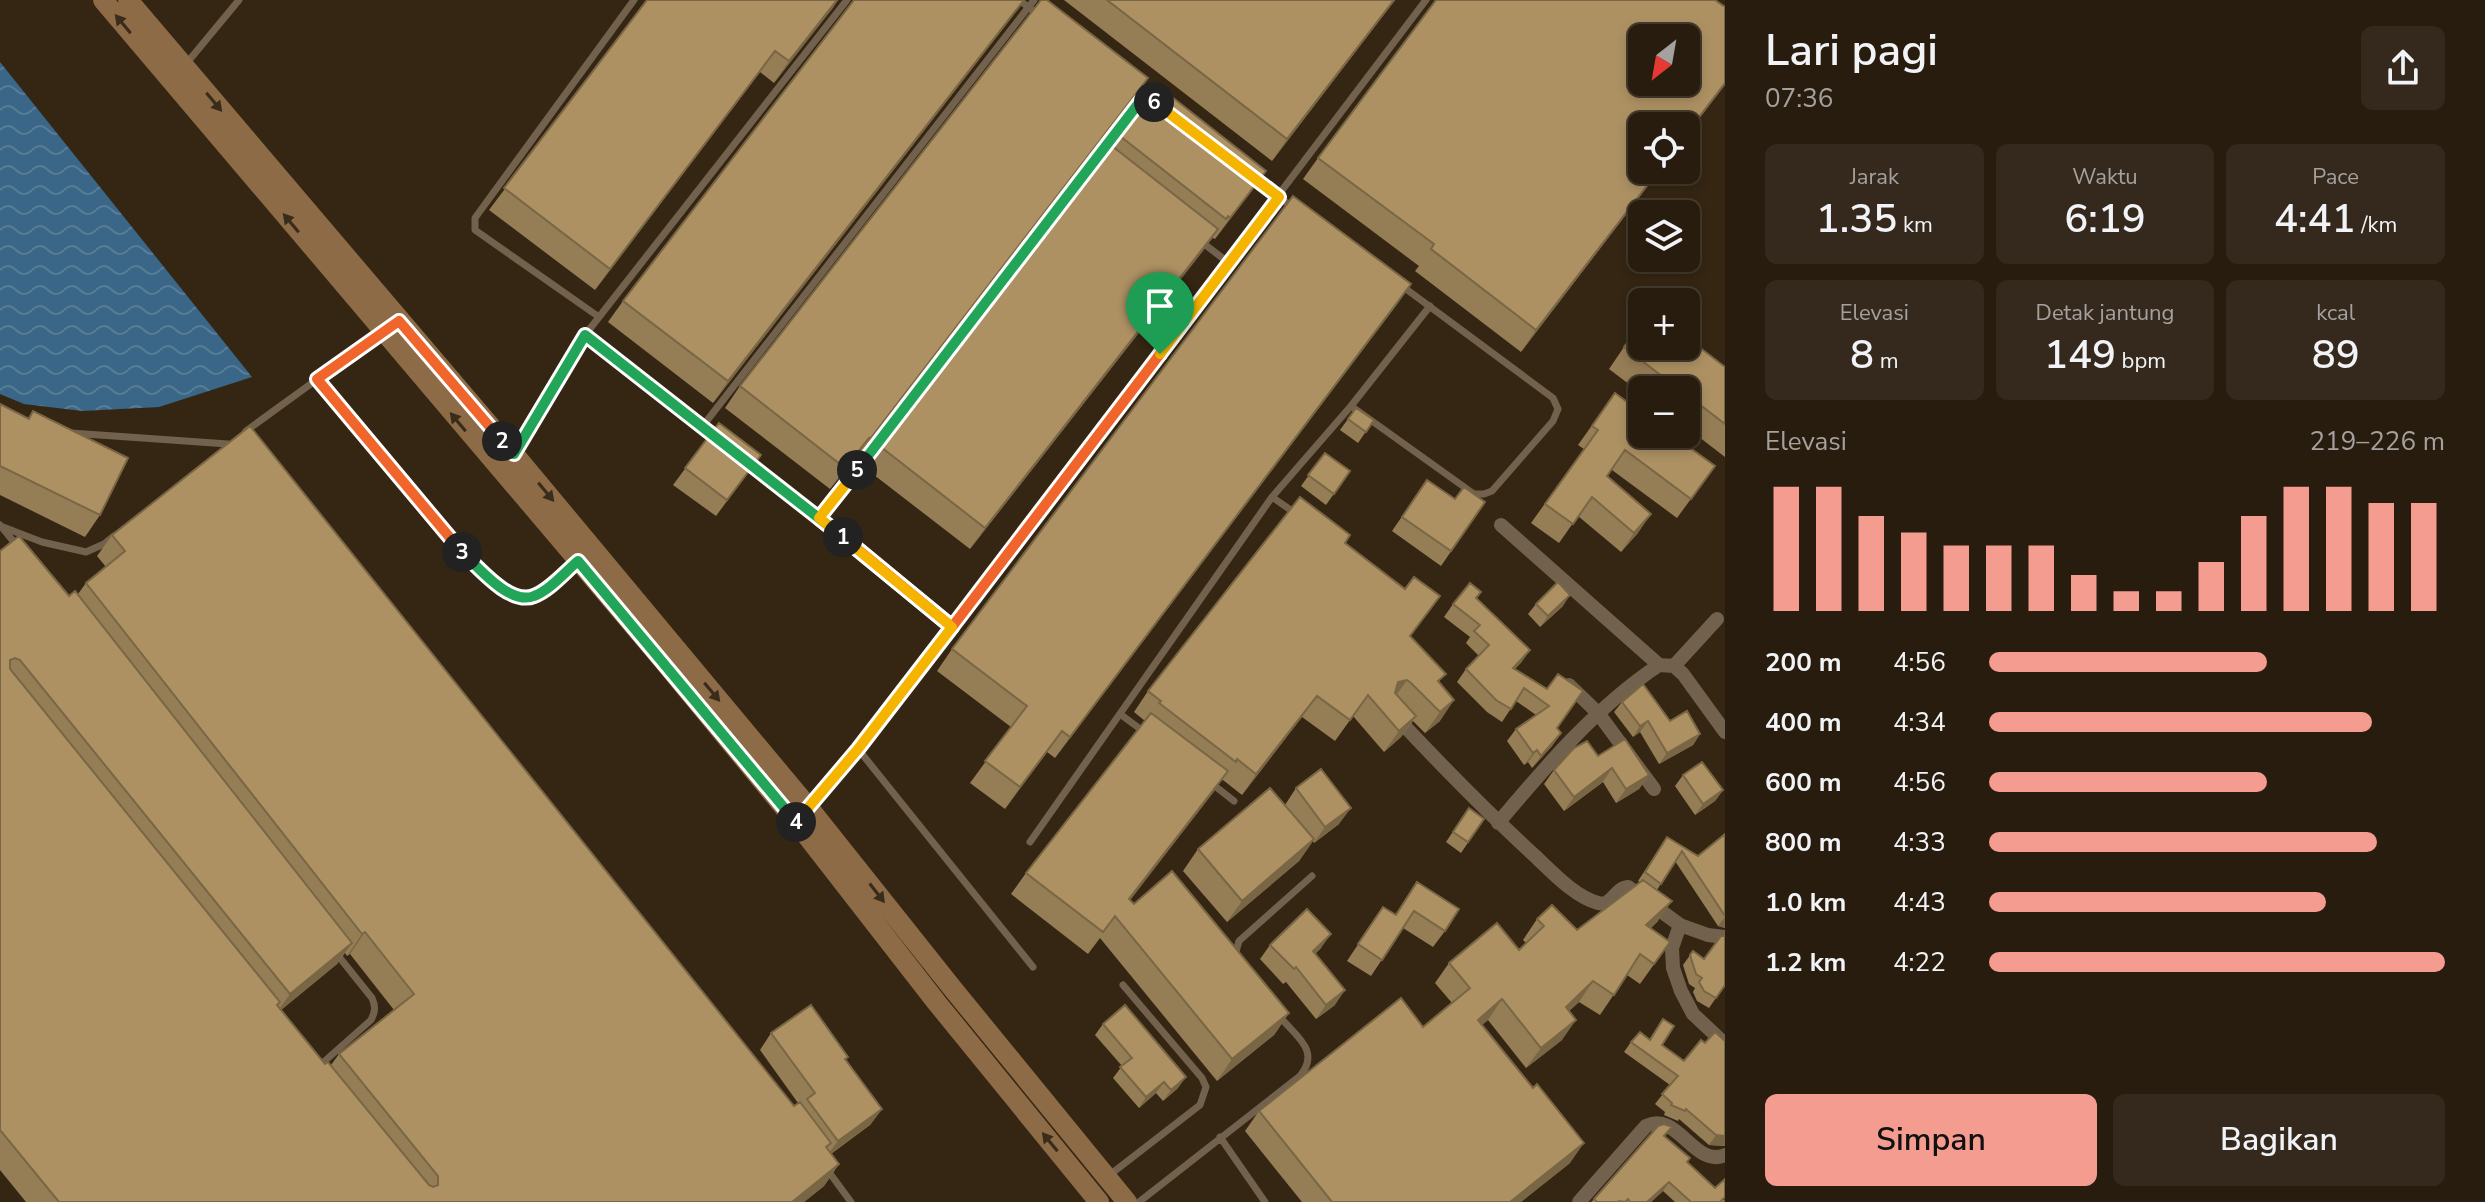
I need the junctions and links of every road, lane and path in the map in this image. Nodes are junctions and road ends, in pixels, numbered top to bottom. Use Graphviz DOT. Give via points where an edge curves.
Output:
graph roads {
  1 [pos="103,0"];
  2 [pos="128,0"];
  3 [pos="239,0"];
  4 [pos="634,0"];
  5 [pos="847,0"];
  6 [pos="1019,0"];
  7 [pos="1426,0"];
  8 [pos="1031,4"];
  9 [pos="1052,25"];
  10 [pos="178,74"];
  11 [pos="1122,78"];
  12 [pos="1145,95"];
  13 [pos="1157,105"];
  14 [pos="1097,159"];
  15 [pos="1109,168"];
  16 [pos="1242,169"];
  17 [pos="1279,197"];
  18 [pos="1304,215"];
  19 [pos="1193,235"];
  20 [pos="1229,263"];
  21 [pos="1392,279"];
  22 [pos="1430,306"];
  23 [pos="599,317"];
  24 [pos="391,326"];
  25 [pos="585,335"];
  26 [pos="317,379"];
  27 [pos="1351,406"];
  28 [pos="702,427"];
  29 [pos="60,432"];
  30 [pos="228,444"];
  31 [pos="725,445"];
  32 [pos="216,454"];
  33 [pos="514,454"];
  34 [pos="737,454"];
  35 [pos="1272,497"];
  36 [pos="1298,516"];
  37 [pos="819,518"];
  38 [pos="1501,525"];
  39 [pos="1,526"];
  40 [pos="117,534"];
  41 [pos="21,551"];
  42 [pos="578,561"];
  43 [pos="1717,619"];
  44 [pos="952,627"];
  45 [pos="1666,666"];
  46 [pos="1569,685"];
  47 [pos="1390,711"];
  48 [pos="1598,713"];
  49 [pos="1120,714"];
  50 [pos="1725,732"];
  51 [pos="1158,743"];
  52 [pos="858,749"];
  53 [pos="1209,781"];
  54 [pos="1654,789"];
  55 [pos="1234,801"];
  56 [pos="803,816"];
  57 [pos="1498,823"];
  58 [pos="1030,842"];
  59 [pos="1312,876"];
  60 [pos="1680,925"];
  61 [pos="1725,937"];
  62 [pos="333,948"];
  63 [pos="1236,963"];
  64 [pos="1033,967"];
  65 [pos="1123,985"];
  66 [pos="1270,1005"];
  67 [pos="1725,1044"];
  68 [pos="313,1071"];
  69 [pos="1220,1137"];
  70 [pos="1725,1155"];
  71 [pos="823,1164"];
  72 [pos="1098,1190"];
  73 [pos="851,1202"];
  74 [pos="1127,1202"];
  75 [pos="1139,1202"];
  76 [pos="1265,1202"];
  77 [pos="1579,1202"];
  10 -- 1 [label="street, one-way"];
  2 -- 10 [label="street"];
  3 -- 10 [label="lane"];
  4 -- 23 [label="lane" via="474,224 475,230"];
  5 -- 23 [label="lane"];
  6 -- 8 [label="lane"];
  7 -- 17 [label="lane"];
  8 -- 9 [label="lane"];
  8 -- 28 [label="lane"];
  10 -- 24 [label="street"];
  11 -- 12 [label="lane"];
  12 -- 13 [label="lane"];
  12 -- 14 [label="lane"];
  14 -- 15 [label="lane"];
  14 -- 37 [label="lane"];
  16 -- 17 [label="lane"];
  17 -- 18 [label="lane"];
  17 -- 20 [label="lane"];
  19 -- 20 [label="lane"];
  20 -- 44 [label="lane"];
  21 -- 22 [label="lane"];
  22 -- 27 [label="lane"];
  22 -- 27 [label="lane" via="1553,398 1558,409 1553,421 1492,491 1474,494"];
  23 -- 25 [label="lane"];
  24 -- 26 [label="lane"];
  24 -- 33 [label="street"];
  42 -- 24 [label="street, one-way"];
  25 -- 28 [label="lane"];
  25 -- 33 [label="lane"];
  26 -- 30 [label="lane"];
  26 -- 42 [label="lane" via="459,550 509,593 537,595"];
  27 -- 35 [label="lane"];
  28 -- 31 [label="lane"];
  29 -- 30 [label="lane"];
  30 -- 32 [label="lane"];
  33 -- 56 [label="street, one-way"];
  34 -- 37 [label="lane"];
  35 -- 36 [label="lane"];
  35 -- 49 [label="lane"];
  37 -- 44 [label="lane"];
  38 -- 45 [label="street"];
  39 -- 40 [label="lane" via="86,552"];
  39 -- 41 [label="lane"];
  42 -- 56 [label="street"];
  43 -- 45 [label="street"];
  44 -- 52 [label="lane"];
  45 -- 48 [label="street"];
  45 -- 50 [label="street" via="1683,674"];
  46 -- 48 [label="street"];
  47 -- 57 [label="street"];
  48 -- 54 [label="street"];
  48 -- 57 [label="street"];
  49 -- 51 [label="lane"];
  49 -- 58 [label="lane"];
  52 -- 56 [label="lane"];
  52 -- 64 [label="lane"];
  53 -- 55 [label="lane"];
  56 -- 72 [label="street"];
  57 -- 60 [label="street" via="1593,901 1607,903 1628,887"];
  59 -- 63 [label="lane" via="1239,941"];
  60 -- 61 [label="street"];
  60 -- 67 [label="street" via="1672,948 1681,991 1693,1014"];
  62 -- 68 [label="lane" via="372,998 375,1013"];
  65 -- 72 [label="lane" via="1206,1087 1200,1105"];
  66 -- 69 [label="lane" via="1307,1048 1310,1061 1300,1076"];
  69 -- 75 [label="lane"];
  69 -- 76 [label="lane"];
  70 -- 77 [label="street" via="1710,1158 1675,1131 1652,1123"];
  71 -- 73 [label="lane"];
  72 -- 74 [label="street"];
}
